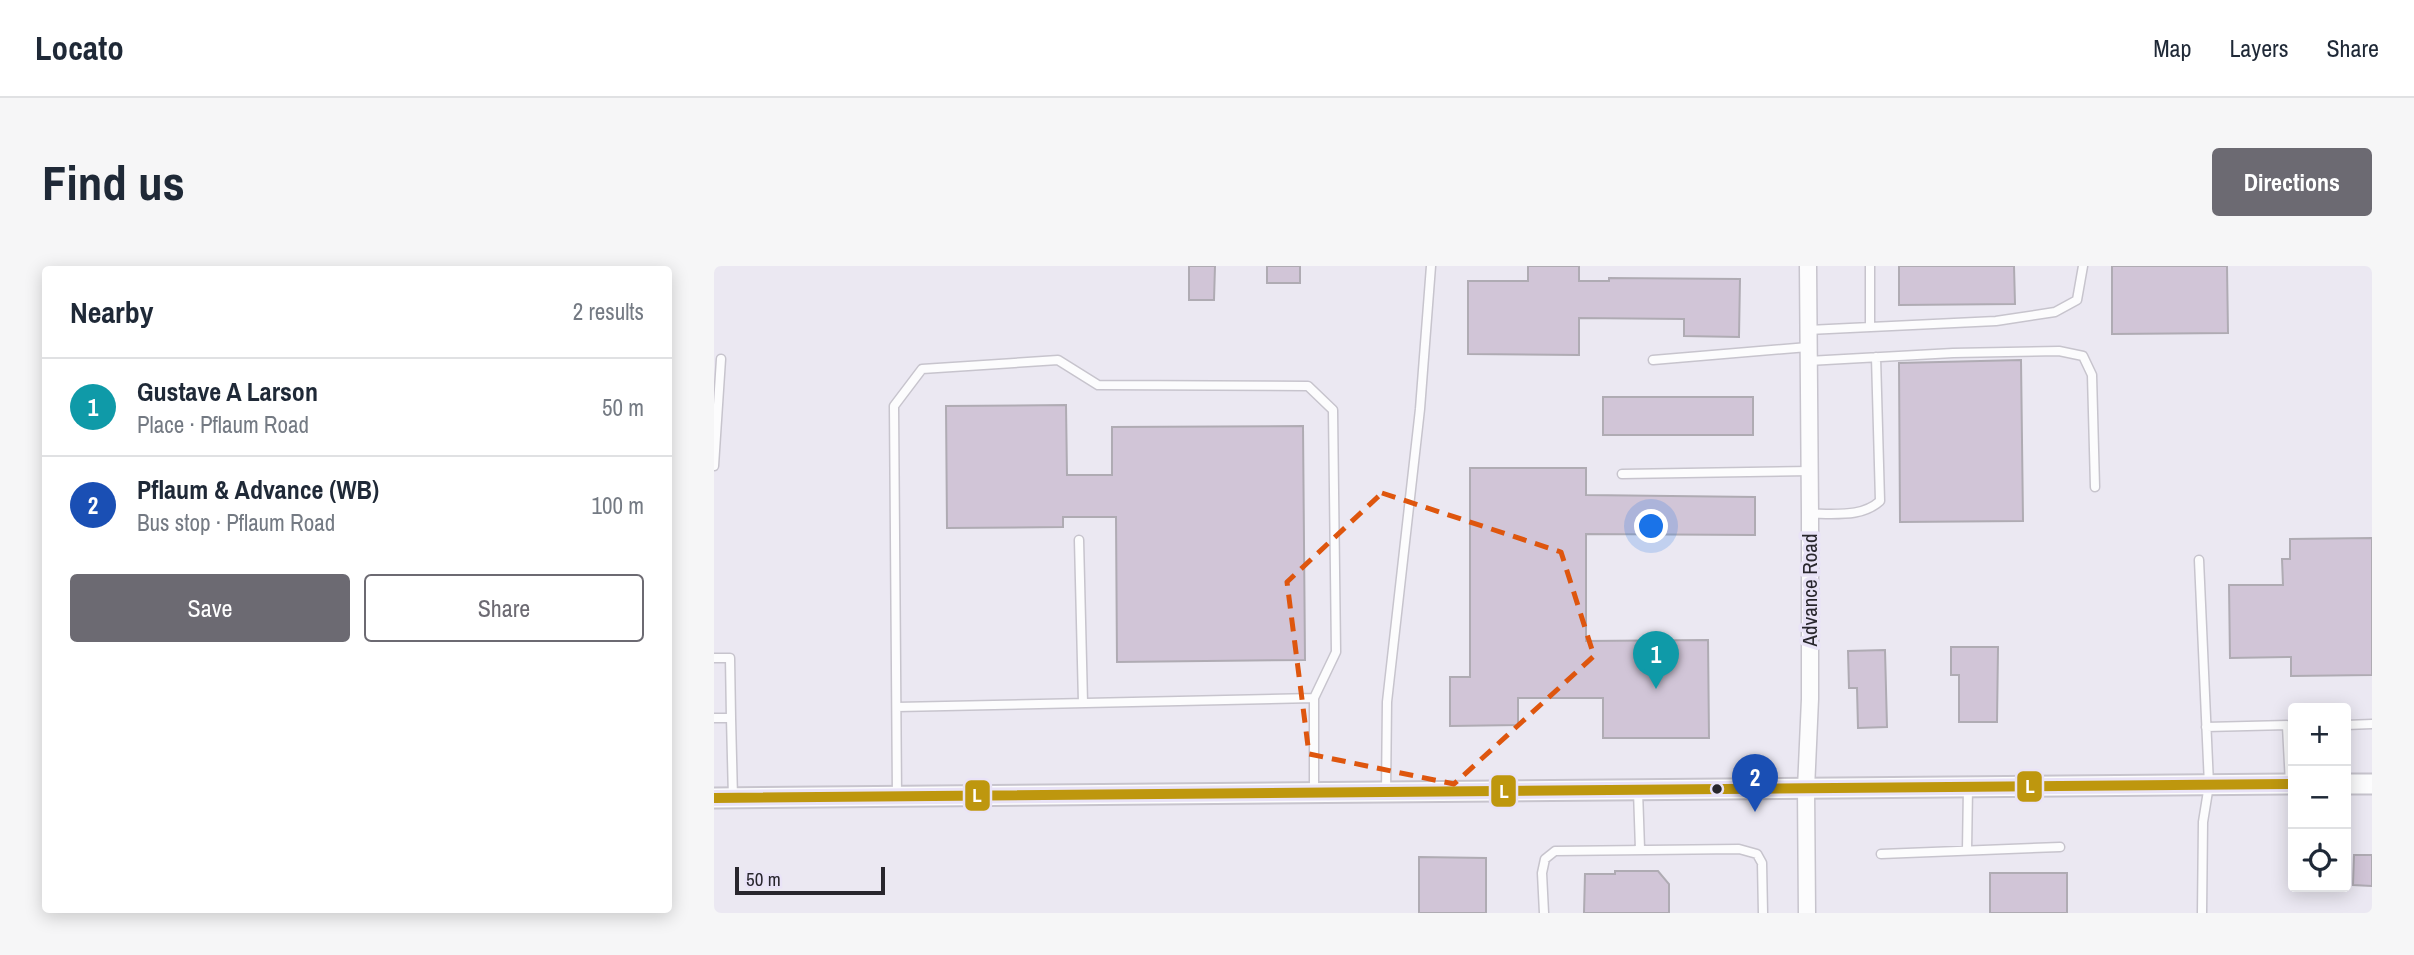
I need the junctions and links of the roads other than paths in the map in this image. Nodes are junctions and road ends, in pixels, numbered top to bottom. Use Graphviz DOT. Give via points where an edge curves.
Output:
graph roads {
  1 [pos="1431,266"];
  2 [pos="1808,266"];
  3 [pos="1870,266"];
  4 [pos="2083,266"];
  5 [pos="1870,327"];
  6 [pos="1808,330"];
  7 [pos="1808,354"];
  8 [pos="1876,357"];
  9 [pos="721,359"];
  10 [pos="1653,360"];
  11 [pos="714,466"];
  12 [pos="1810,471"];
  13 [pos="1622,474"];
  14 [pos="2095,487"];
  15 [pos="1810,514"];
  16 [pos="1079,540"];
  17 [pos="2199,560"];
  18 [pos="714,658"];
  19 [pos="1314,698"];
  20 [pos="1083,703"];
  21 [pos="897,707"];
  22 [pos="714,718"];
  23 [pos="732,718"];
  24 [pos="2372,724"];
  25 [pos="2351,725"];
  26 [pos="2288,726"];
  27 [pos="2206,727"];
  28 [pos="2288,784"];
  29 [pos="2351,784"];
  30 [pos="2372,784"];
  31 [pos="2209,785"];
  32 [pos="1968,788"];
  33 [pos="1806,789"];
  34 [pos="1638,791"];
  35 [pos="1386,793"];
  36 [pos="1314,794"];
  37 [pos="897,797"];
  38 [pos="724,798"];
  39 [pos="2060,847"];
  40 [pos="1640,849"];
  41 [pos="1967,850"];
  42 [pos="1881,854"];
  43 [pos="1544,913"];
  44 [pos="1763,913"];
  45 [pos="1807,913"];
  46 [pos="2203,913"];
  1 -- 35 [label="lane" via="1420,410 1387,702"];
  2 -- 6 [label="street, Advance Road"];
  3 -- 5 [label="lane"];
  4 -- 5 [label="lane" via="2077,300 2054,312 1996,321"];
  5 -- 6 [label="lane"];
  6 -- 7 [label="street, Advance Road"];
  7 -- 8 [label="lane"];
  7 -- 10 [label="lane"];
  7 -- 12 [label="street, Advance Road"];
  8 -- 14 [label="lane" via="2059,351 2083,356 2092,374"];
  8 -- 15 [label="lane" via="1880,501 1861,513"];
  9 -- 11 [label="lane"];
  12 -- 13 [label="lane"];
  12 -- 15 [label="street, Advance Road"];
  15 -- 33 [label="street, Advance Road"];
  16 -- 20 [label="lane"];
  17 -- 27 [label="lane"];
  18 -- 23 [label="lane" via="730,658"];
  19 -- 20 [label="lane"];
  19 -- 21 [label="lane" via="1336,652 1333,410 1308,386 1098,385 1058,360 922,369 894,406"];
  19 -- 36 [label="lane"];
  20 -- 21 [label="lane"];
  21 -- 37 [label="lane"];
  22 -- 23 [label="lane"];
  23 -- 38 [label="lane"];
  24 -- 25 [label="lane"];
  26 -- 27 [label="lane"];
  27 -- 31 [label="lane"];
  28 -- 31 [label="street"];
  29 -- 30 [label="street"];
  31 -- 32 [label="street"];
  31 -- 46 [label="lane" via="2203,822"];
  32 -- 33 [label="street"];
  32 -- 41 [label="lane"];
  33 -- 34 [label="street"];
  33 -- 45 [label="street, Advance Road"];
  34 -- 35 [label="street"];
  34 -- 40 [label="lane"];
  35 -- 36 [label="street"];
  36 -- 37 [label="street"];
  37 -- 38 [label="street"];
  39 -- 41 [label="lane"];
  40 -- 43 [label="lane" via="1555,851 1545,859 1542,873"];
  40 -- 44 [label="lane" via="1752,851 1762,863"];
  41 -- 42 [label="lane"];
}
